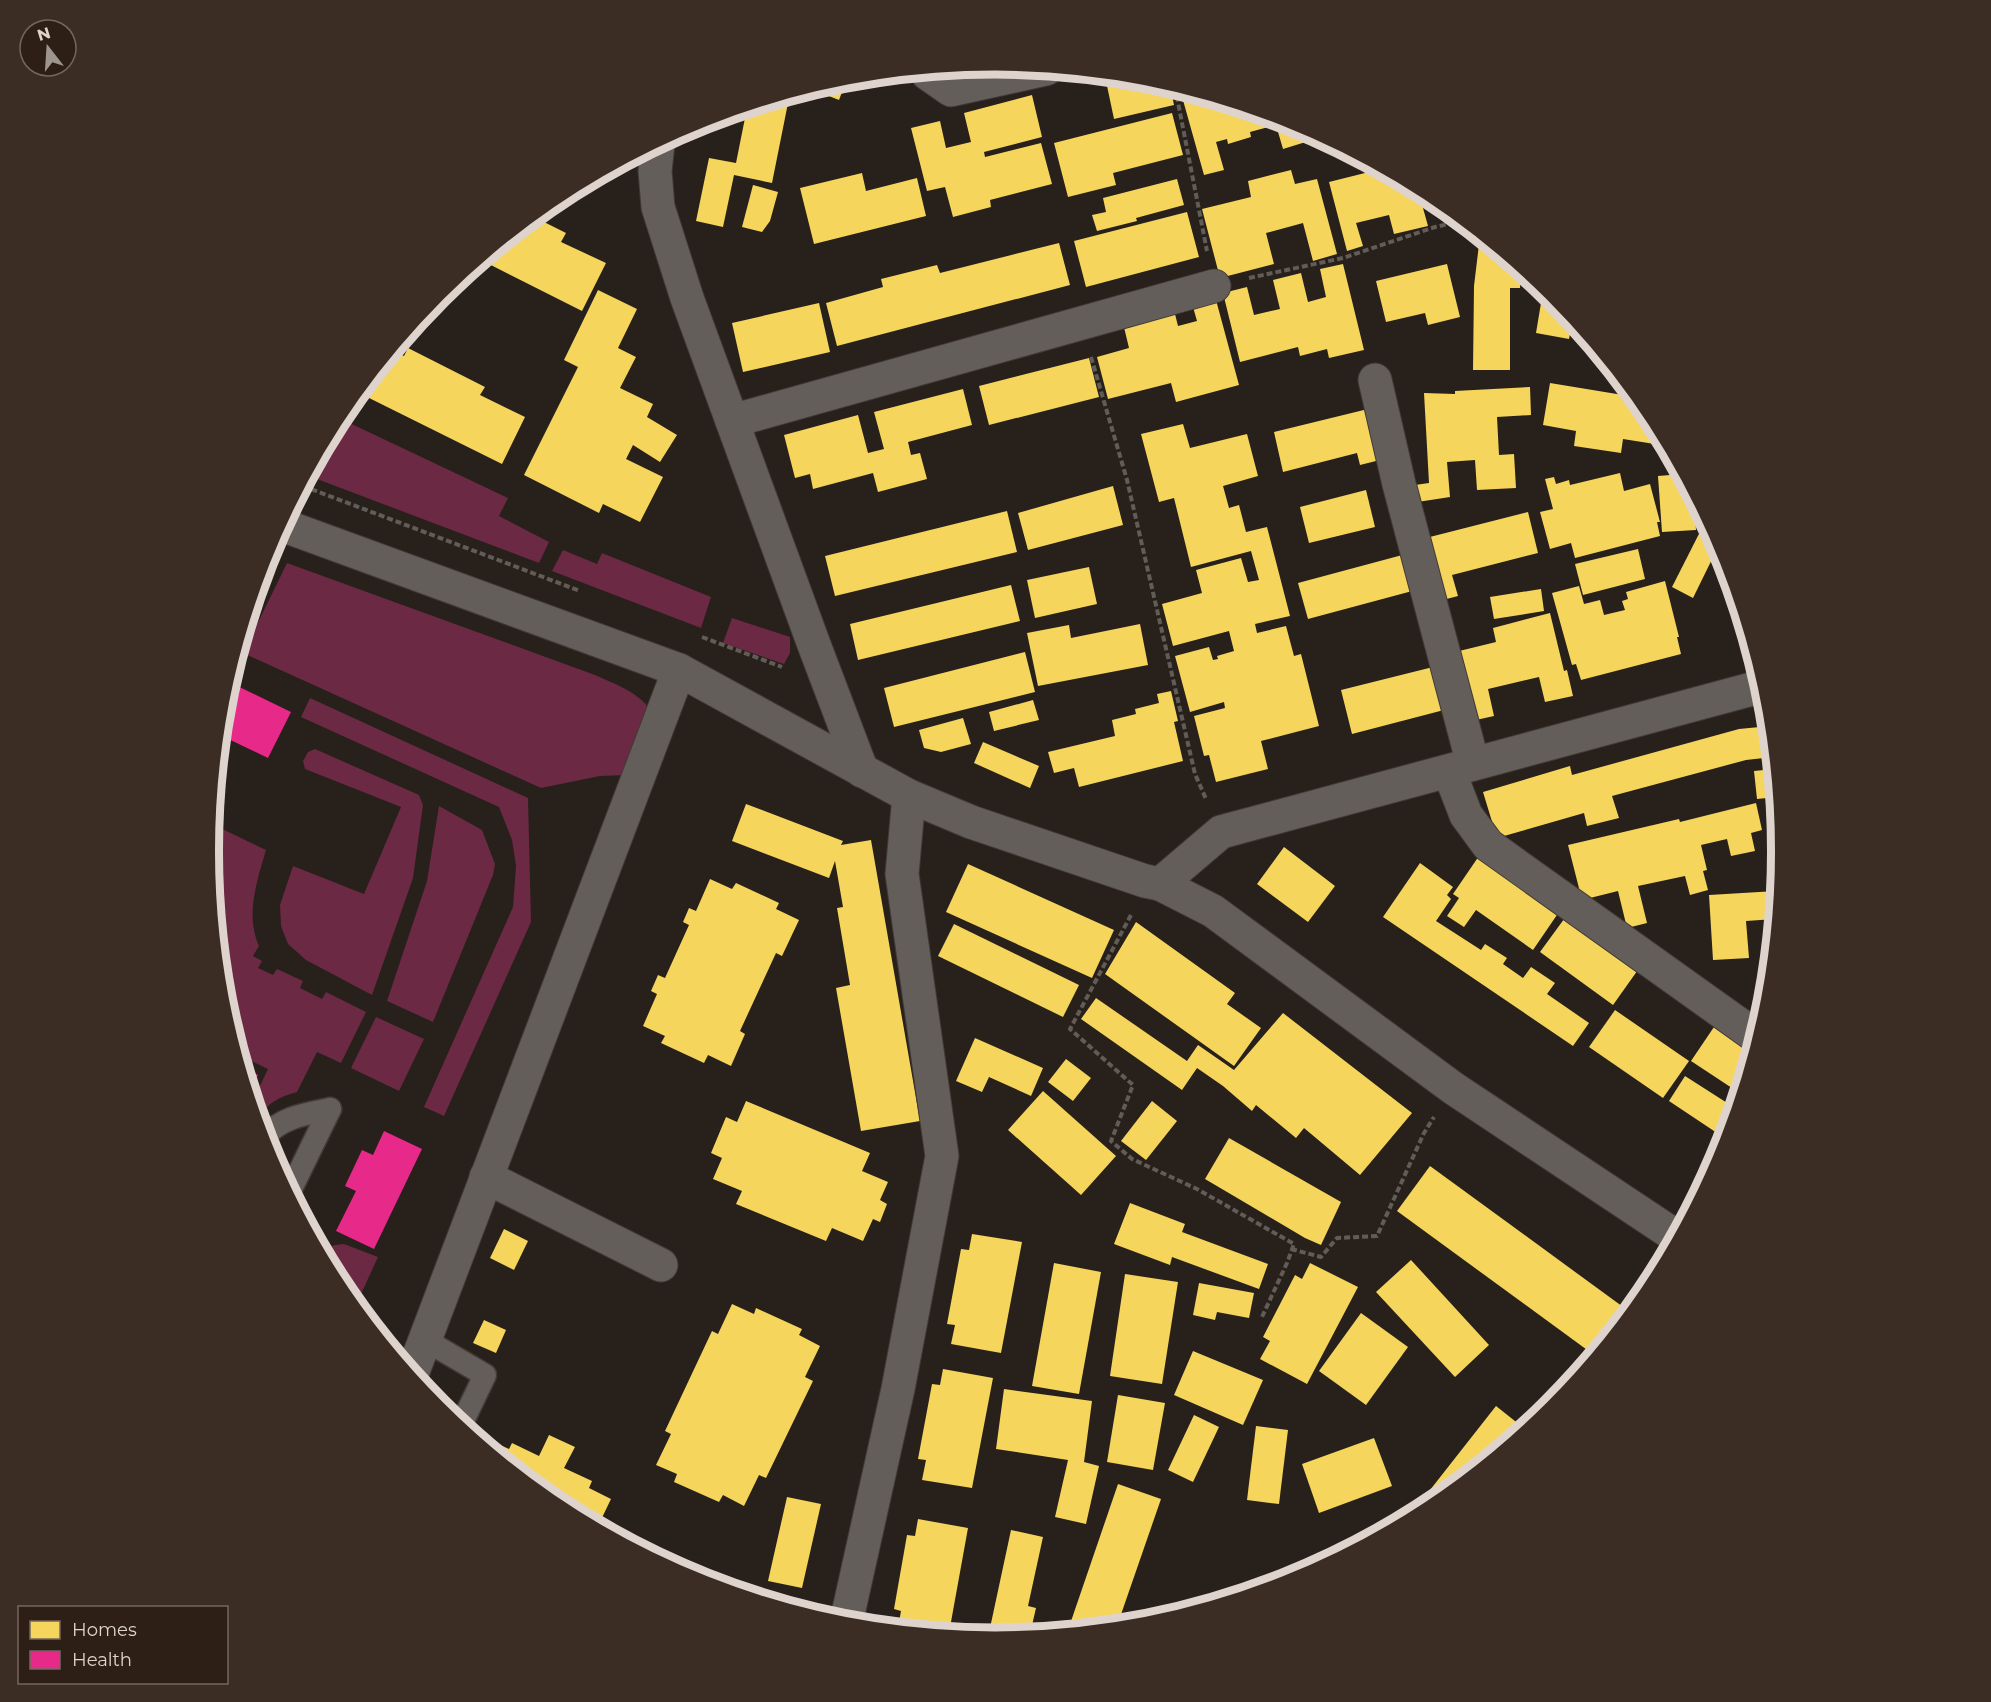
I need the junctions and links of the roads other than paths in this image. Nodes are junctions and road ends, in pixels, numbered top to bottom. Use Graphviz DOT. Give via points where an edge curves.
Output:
graph roads {
  1 [pos="1015,76"];
  2 [pos="934,78"];
  3 [pos="657,153"];
  4 [pos="1214,286"];
  5 [pos="1375,380"];
  6 [pos="732,421"];
  7 [pos="291,528"];
  8 [pos="679,670"];
  9 [pos="1754,688"];
  10 [pos="1461,768"];
  11 [pos="862,771"];
  12 [pos="909,796"];
  13 [pos="1153,882"];
  14 [pos="1750,1032"];
  15 [pos="272,1128"];
  16 [pos="486,1177"];
  17 [pos="294,1182"];
  18 [pos="1671,1233"];
  19 [pos="661,1265"];
  20 [pos="425,1340"];
  21 [pos="415,1366"];
  22 [pos="465,1417"];
  23 [pos="848,1613"];
  1 -- 2 [label="street" via="951,90"];
  3 -- 6 [label="street" via="658,207"];
  4 -- 6 [label="street"];
  5 -- 10 [label="street"];
  6 -- 11 [label="street"];
  7 -- 8 [label="street"];
  8 -- 11 [label="street"];
  8 -- 16 [label="street"];
  9 -- 10 [label="street"];
  10 -- 13 [label="street" via="1221,832"];
  10 -- 14 [label="street" via="1466,815 1488,845"];
  11 -- 12 [label="street"];
  12 -- 13 [label="street" via="970,822"];
  12 -- 23 [label="street" via="902,874 942,1156 898,1389"];
  13 -- 18 [label="street" via="1214,911 1453,1088"];
  15 -- 17 [label="lane" via="297,1115 330,1109"];
  16 -- 19 [label="street"];
  16 -- 20 [label="street"];
  20 -- 21 [label="street"];
  20 -- 22 [label="lane" via="485,1375"];
}
